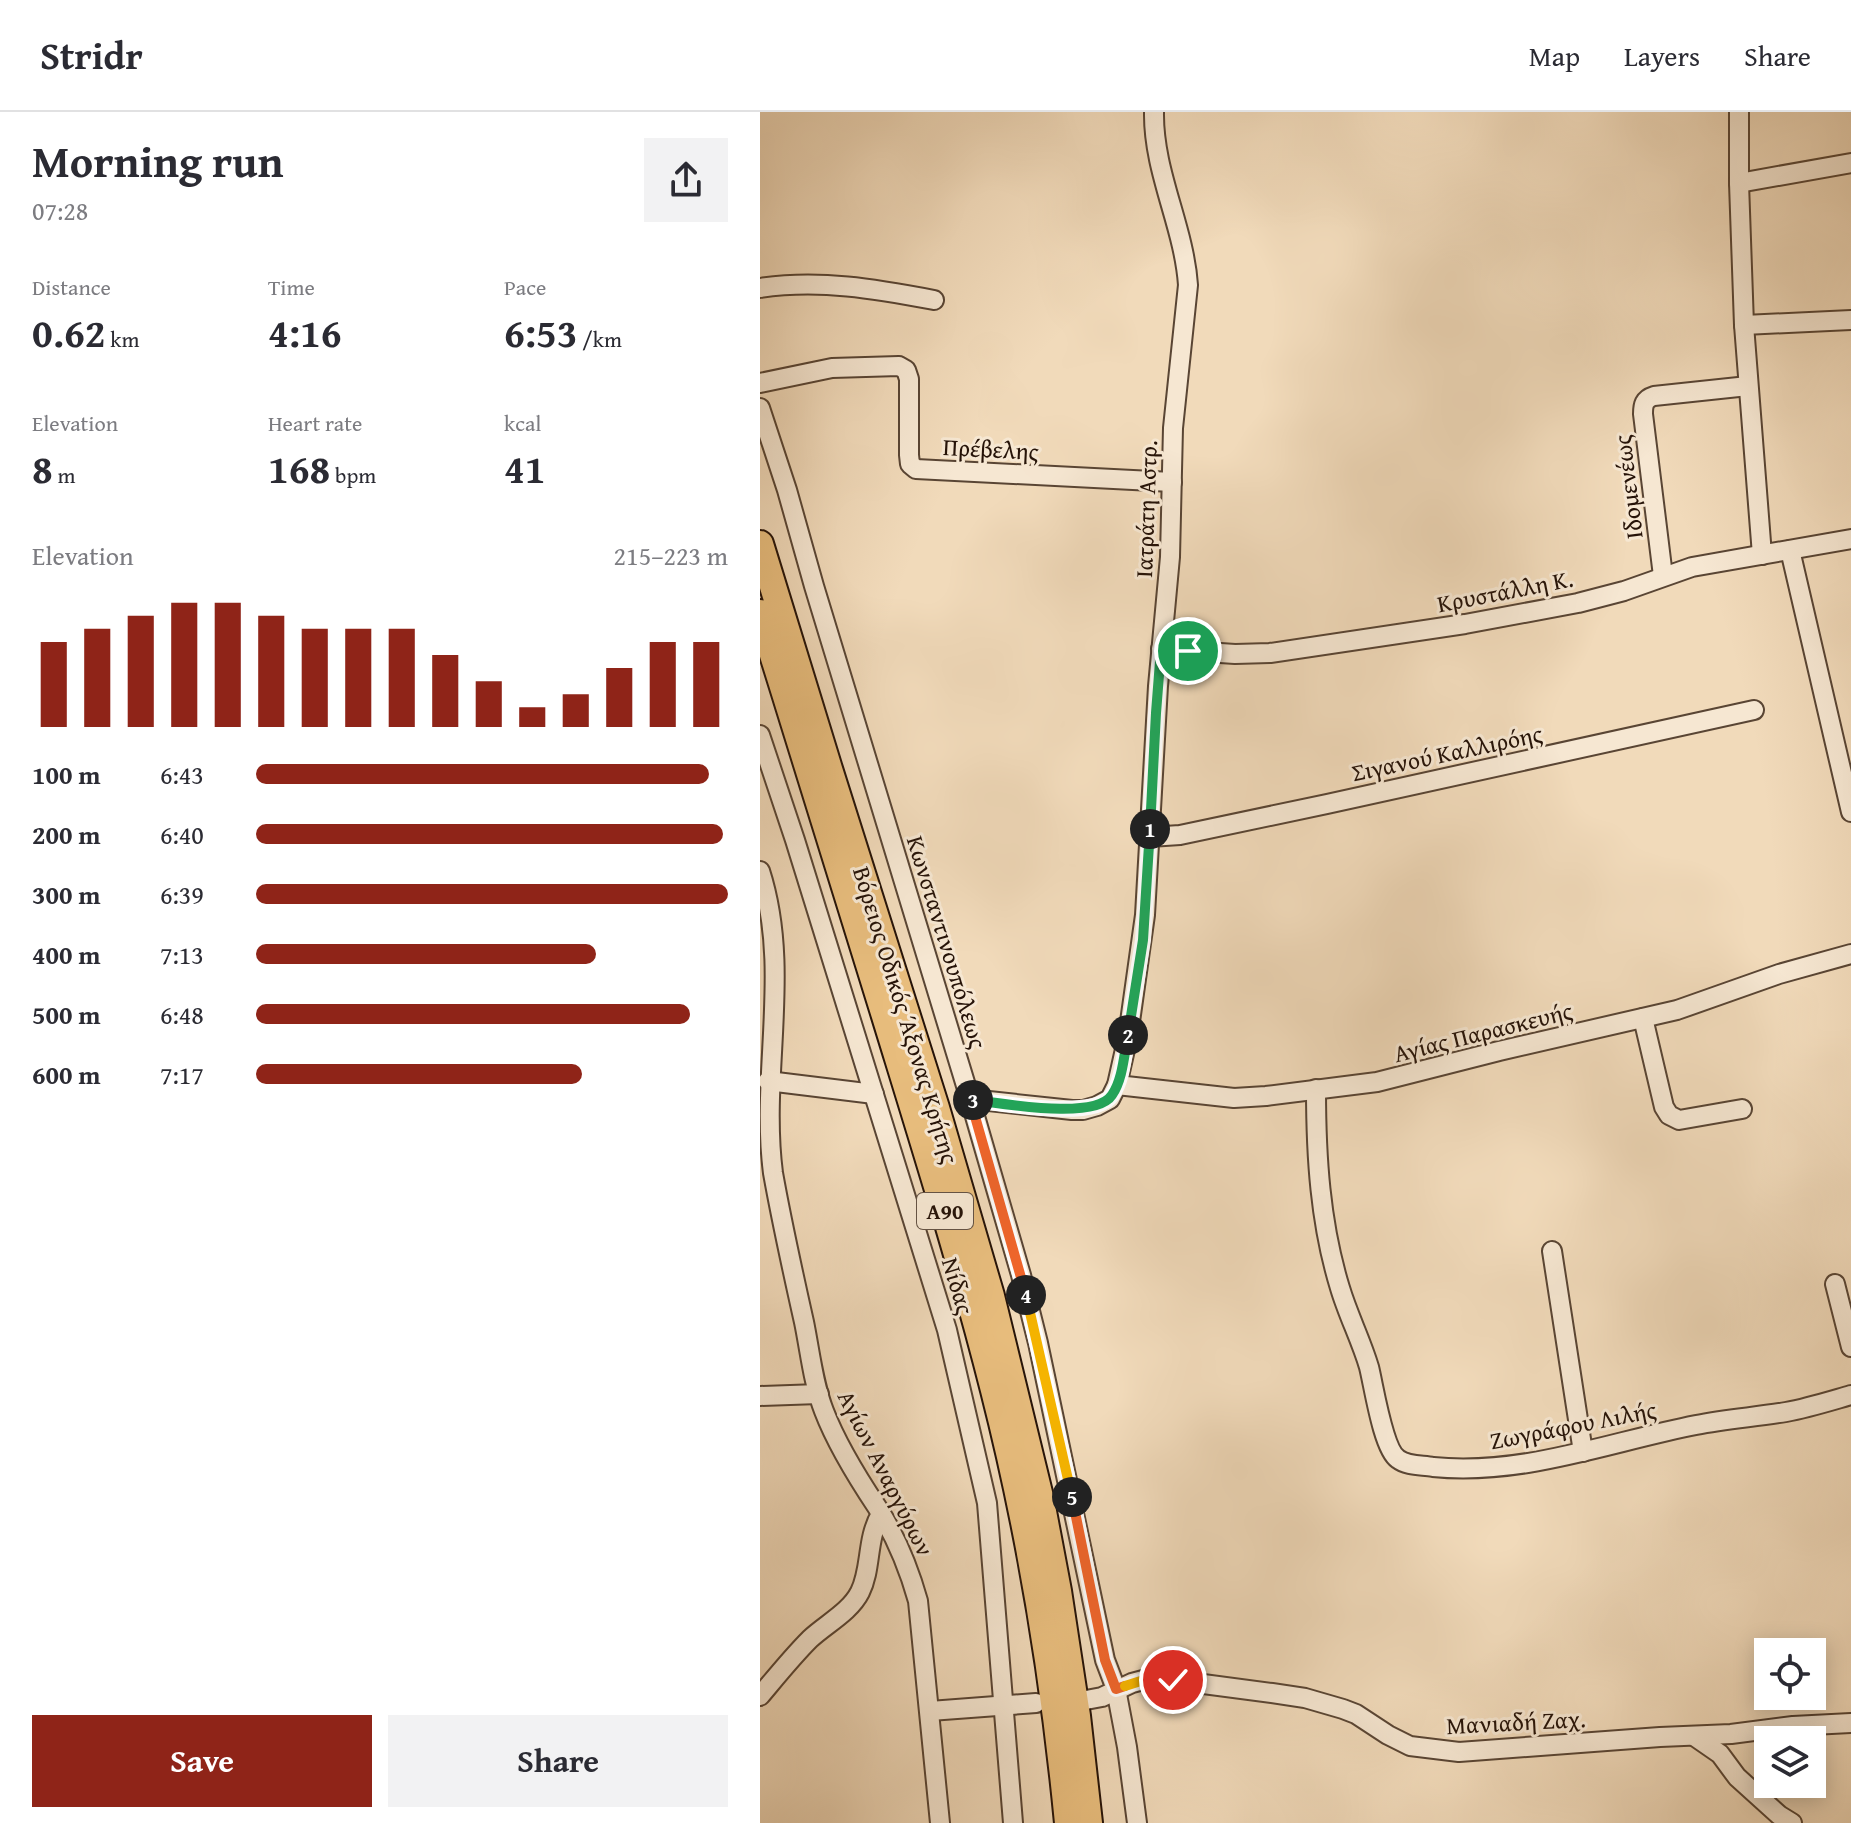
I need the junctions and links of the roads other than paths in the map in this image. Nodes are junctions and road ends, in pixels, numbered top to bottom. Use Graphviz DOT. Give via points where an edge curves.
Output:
graph roads {
  1 [pos="1154,112"];
  2 [pos="1739,112"];
  3 [pos="1851,163"];
  4 [pos="1739,183"];
  5 [pos="760,288"];
  6 [pos="934,300"];
  7 [pos="1851,320"];
  8 [pos="1744,325"];
  9 [pos="760,383"];
  10 [pos="1748,386"];
  11 [pos="760,408"];
  12 [pos="1172,482"];
  13 [pos="1851,539"];
  14 [pos="760,544"];
  15 [pos="1790,550"];
  16 [pos="1762,555"];
  17 [pos="1663,576"];
  18 [pos="760,613"];
  19 [pos="1161,649"];
  20 [pos="1754,710"];
  21 [pos="760,735"];
  22 [pos="1851,812"];
  23 [pos="1150,837"];
  24 [pos="760,871"];
  25 [pos="1851,954"];
  26 [pos="767,1001"];
  27 [pos="1643,1018"];
  28 [pos="1117,1085"];
  29 [pos="1316,1089"];
  30 [pos="765,1090"];
  31 [pos="874,1094"];
  32 [pos="970,1099"];
  33 [pos="1742,1109"];
  34 [pos="766,1172"];
  35 [pos="1552,1251"];
  36 [pos="1835,1284"];
  37 [pos="1851,1347"];
  38 [pos="819,1394"];
  39 [pos="1851,1395"];
  40 [pos="760,1396"];
  41 [pos="1583,1452"];
  42 [pos="881,1514"];
  43 [pos="1116,1689"];
  44 [pos="760,1696"];
  45 [pos="1086,1700"];
  46 [pos="1036,1703"];
  47 [pos="1004,1704"];
  48 [pos="930,1711"];
  49 [pos="1851,1723"];
  50 [pos="1694,1736"];
  51 [pos="940,1823"];
  52 [pos="1013,1823"];
  53 [pos="1068,1823"];
  54 [pos="1089,1823"];
  55 [pos="1137,1823"];
  56 [pos="1792,1823"];
  1 -- 12 [label="street, Ιατράτη Αστρ." via="1159,162 1188,285"];
  2 -- 4 [label="street"];
  3 -- 4 [label="street"];
  4 -- 8 [label="street"];
  5 -- 6 [label="street" via="835,285"];
  7 -- 8 [label="street"];
  8 -- 10 [label="street"];
  9 -- 12 [label="street, Πρέβελης" via="832,368 899,366 909,379 912,467"];
  10 -- 16 [label="street"];
  10 -- 17 [label="street, Ιδομενέως" via="1646,399 1643,414"];
  11 -- 32 [label="street, Κωνσταντινουπόλεως"];
  12 -- 19 [label="street, Ιατράτη Αστρ."];
  13 -- 15 [label="street, Κρυστάλλη Κ."];
  14 -- 54 [label="highway, Βόρειος Οδικός Άξονας Κρήτης / Α90" via="991,1296 1053,1561"];
  15 -- 16 [label="street, Κρυστάλλη Κ."];
  15 -- 22 [label="street"];
  16 -- 17 [label="street, Κρυστάλλη Κ."];
  17 -- 19 [label="street, Κρυστάλλη Κ." via="1550,609 1299,649 1235,654"];
  18 -- 53 [label="highway, Βόρειος Οδικός Άξονας Κρήτης / Α90" via="939,1190 994,1391 1047,1651"];
  19 -- 23 [label="street, Ιατράτη Αστρ."];
  20 -- 23 [label="street, Σιγανού Καλλιρόης" via="1180,835"];
  21 -- 31 [label="street, Νίδας"];
  23 -- 28 [label="street, Ιατράτη Αστρ." via="1143,940"];
  24 -- 26 [label="street, Αγίων Αναργύρων" via="773,929"];
  25 -- 27 [label="street, Αγίας Παρασκευής"];
  26 -- 30 [label="street, Αγίων Αναργύρων"];
  27 -- 29 [label="street, Αγίας Παρασκευής" via="1377,1082"];
  27 -- 33 [label="street" via="1669,1115 1679,1120"];
  28 -- 29 [label="street, Αγίας Παρασκευής" via="1234,1098"];
  28 -- 32 [label="street" via="1110,1099 1083,1110"];
  29 -- 41 [label="street, Ζωγράφου Λιλής" via="1317,1168 1330,1253 1393,1455 1409,1464 1468,1469"];
  30 -- 31 [label="street"];
  30 -- 34 [label="street, Αγίων Αναργύρων"];
  31 -- 47 [label="street, Νίδας" via="947,1330 987,1503"];
  32 -- 43 [label="street, Κωνσταντινουπόλεως" via="1038,1343 1105,1660"];
  34 -- 38 [label="street, Αγίων Αναργύρων"];
  35 -- 41 [label="street"];
  36 -- 37 [label="street"];
  38 -- 40 [label="street"];
  38 -- 42 [label="street, Αγίων Αναργύρων" via="834,1432"];
  39 -- 41 [label="street, Ζωγράφου Λιλής"];
  42 -- 44 [label="street" via="860,1592"];
  42 -- 48 [label="street, Αγίων Αναργύρων" via="918,1601"];
  43 -- 45 [label="street, Μανιαδή Ζαχ."];
  43 -- 50 [label="street, Μανιαδή Ζαχ." via="1147,1679 1173,1680 1305,1698 1356,1714 1410,1746 1433,1750"];
  43 -- 55 [label="street, Κωνσταντινουπόλεως"];
  46 -- 47 [label="street"];
  47 -- 48 [label="street"];
  47 -- 52 [label="street, Νίδας"];
  48 -- 51 [label="street, Αγίων Αναργύρων"];
  49 -- 50 [label="street, Μανιαδή Ζαχ."];
  50 -- 56 [label="street"];
}
